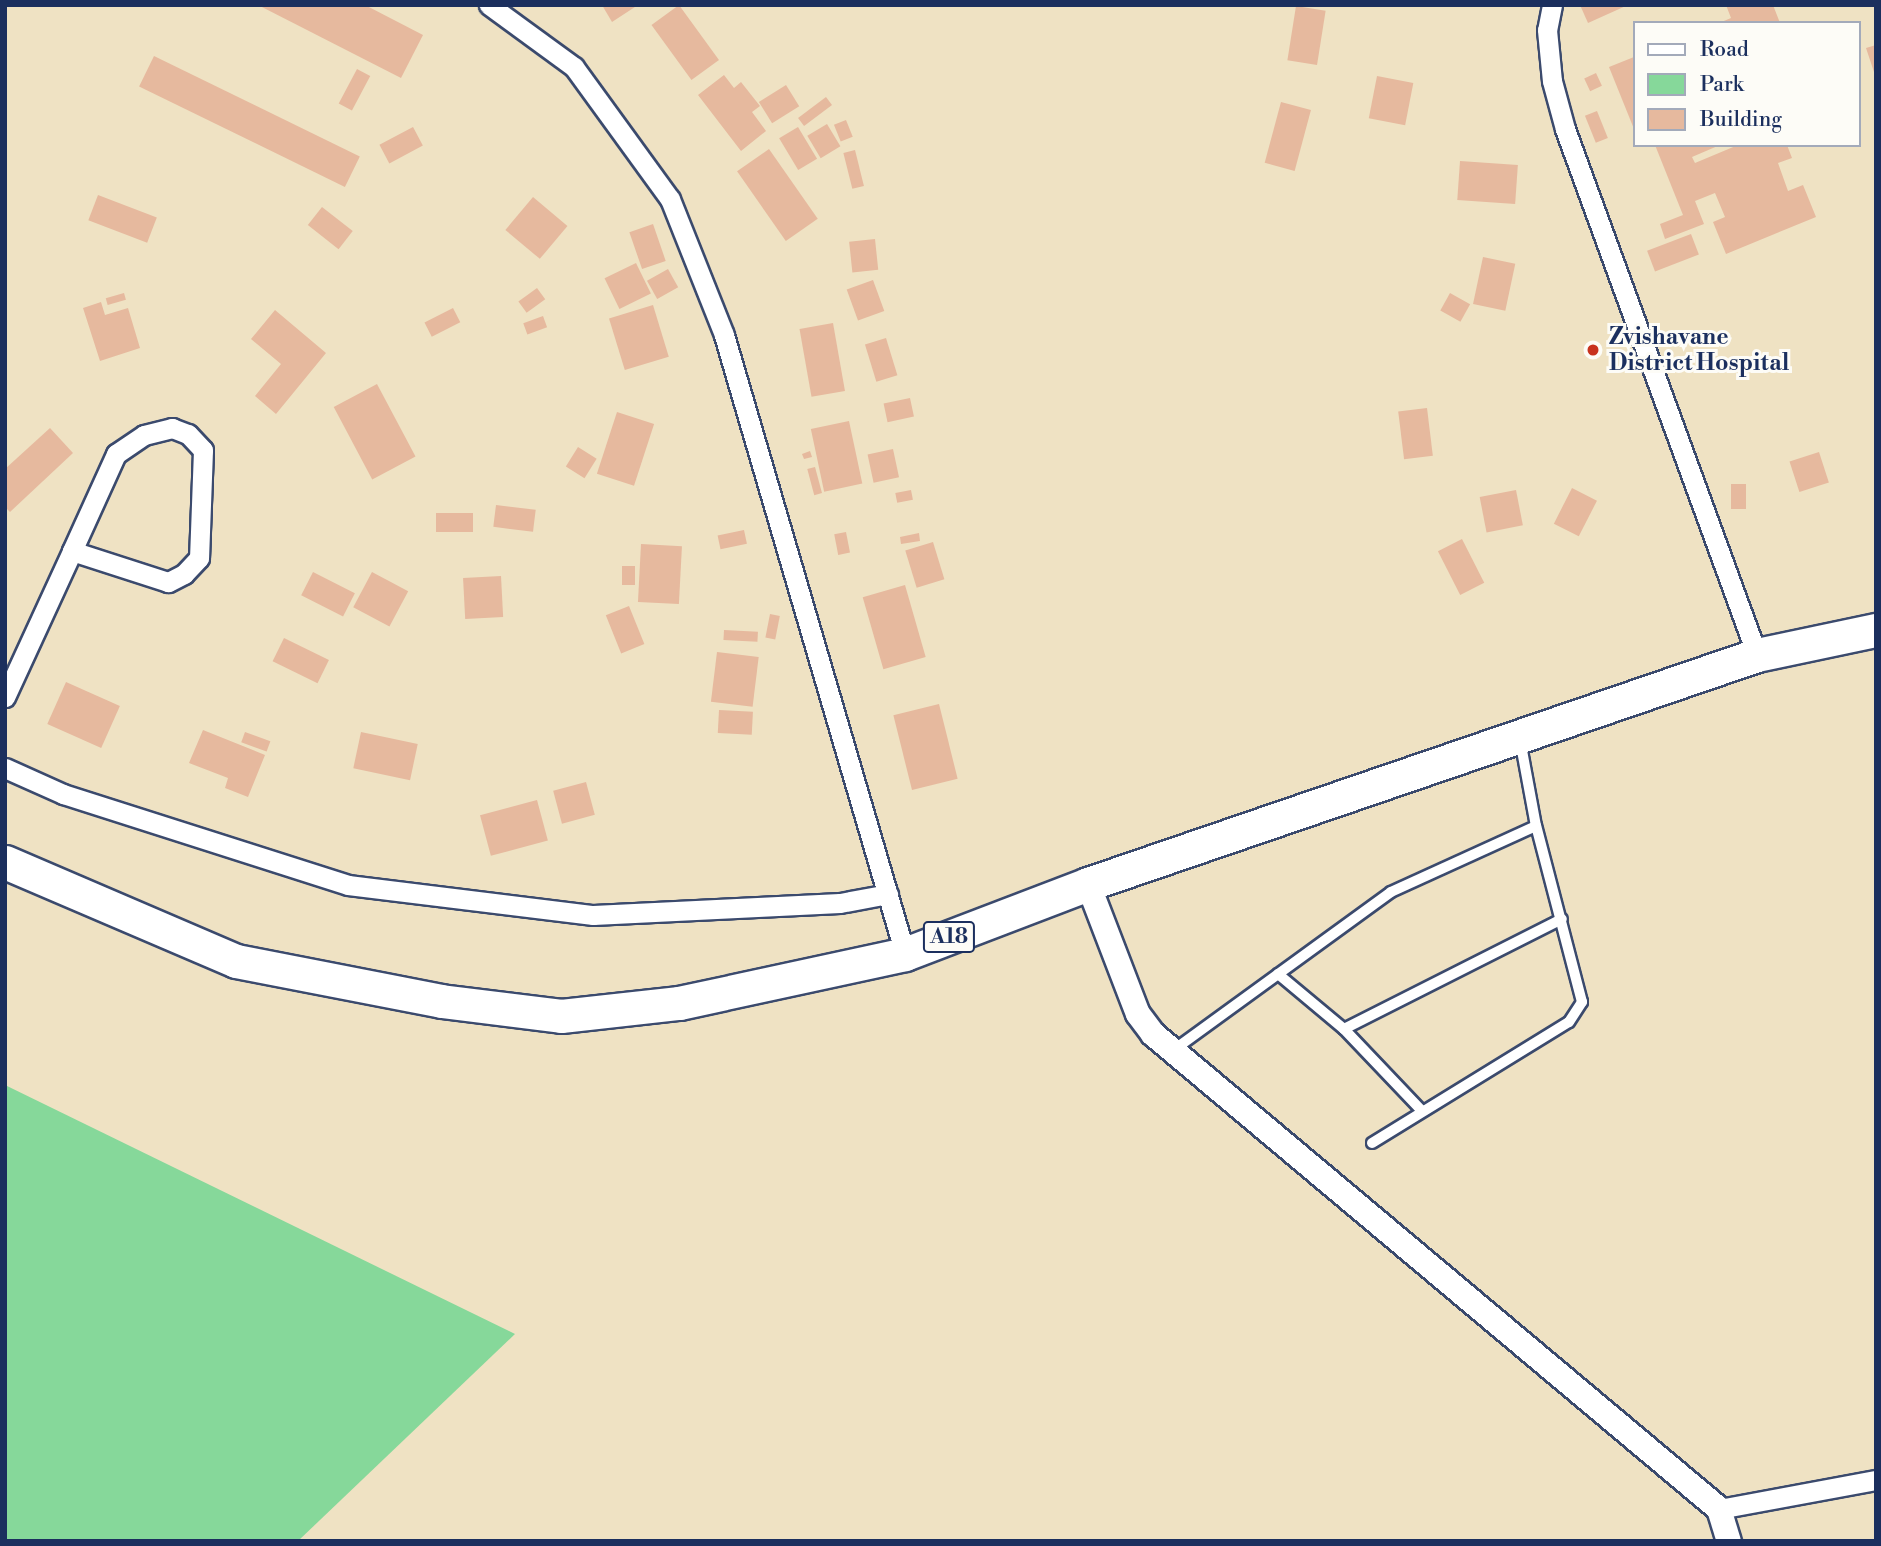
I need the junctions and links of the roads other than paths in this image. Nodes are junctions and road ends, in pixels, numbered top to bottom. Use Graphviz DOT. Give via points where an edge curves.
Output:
graph roads {
  1 [pos="489,5"];
  2 [pos="1552,5"];
  3 [pos="72,551"];
  4 [pos="1876,630"];
  5 [pos="1757,655"];
  6 [pos="5,697"];
  7 [pos="1520,736"];
  8 [pos="5,768"];
  9 [pos="1536,826"];
  10 [pos="5,862"];
  11 [pos="1088,884"];
  12 [pos="888,894"];
  13 [pos="1562,919"];
  14 [pos="905,954"];
  15 [pos="1278,974"];
  16 [pos="1344,1029"];
  17 [pos="1172,1051"];
  18 [pos="1422,1111"];
  19 [pos="1371,1143"];
  20 [pos="1876,1479"];
  21 [pos="1719,1509"];
  22 [pos="1729,1541"];
  1 -- 12 [label="street" via="574,67 670,199 724,335"];
  2 -- 5 [label="street" via="1547,30 1552,81 1565,129"];
  3 -- 3 [label="street" via="116,454 144,435 172,428 188,434 203,450 199,558 184,574 168,582"];
  3 -- 6 [label="street"];
  4 -- 5 [label="highway, A18"];
  5 -- 7 [label="highway, A18"];
  7 -- 9 [label="lane"];
  7 -- 11 [label="highway, A18"];
  8 -- 12 [label="street" via="63,794 348,885 593,915 840,903"];
  9 -- 13 [label="lane"];
  9 -- 15 [label="lane" via="1391,892"];
  10 -- 14 [label="highway, A18" via="236,961 441,1001 561,1016 680,1003"];
  11 -- 14 [label="highway, A18"];
  11 -- 17 [label="street" via="1138,1014"];
  12 -- 14 [label="street"];
  13 -- 16 [label="lane"];
  13 -- 18 [label="lane" via="1582,1002 1569,1023"];
  15 -- 16 [label="lane"];
  15 -- 17 [label="lane"];
  16 -- 18 [label="lane"];
  17 -- 21 [label="street"];
  18 -- 19 [label="lane"];
  20 -- 21 [label="street"];
  21 -- 22 [label="street"];
}
